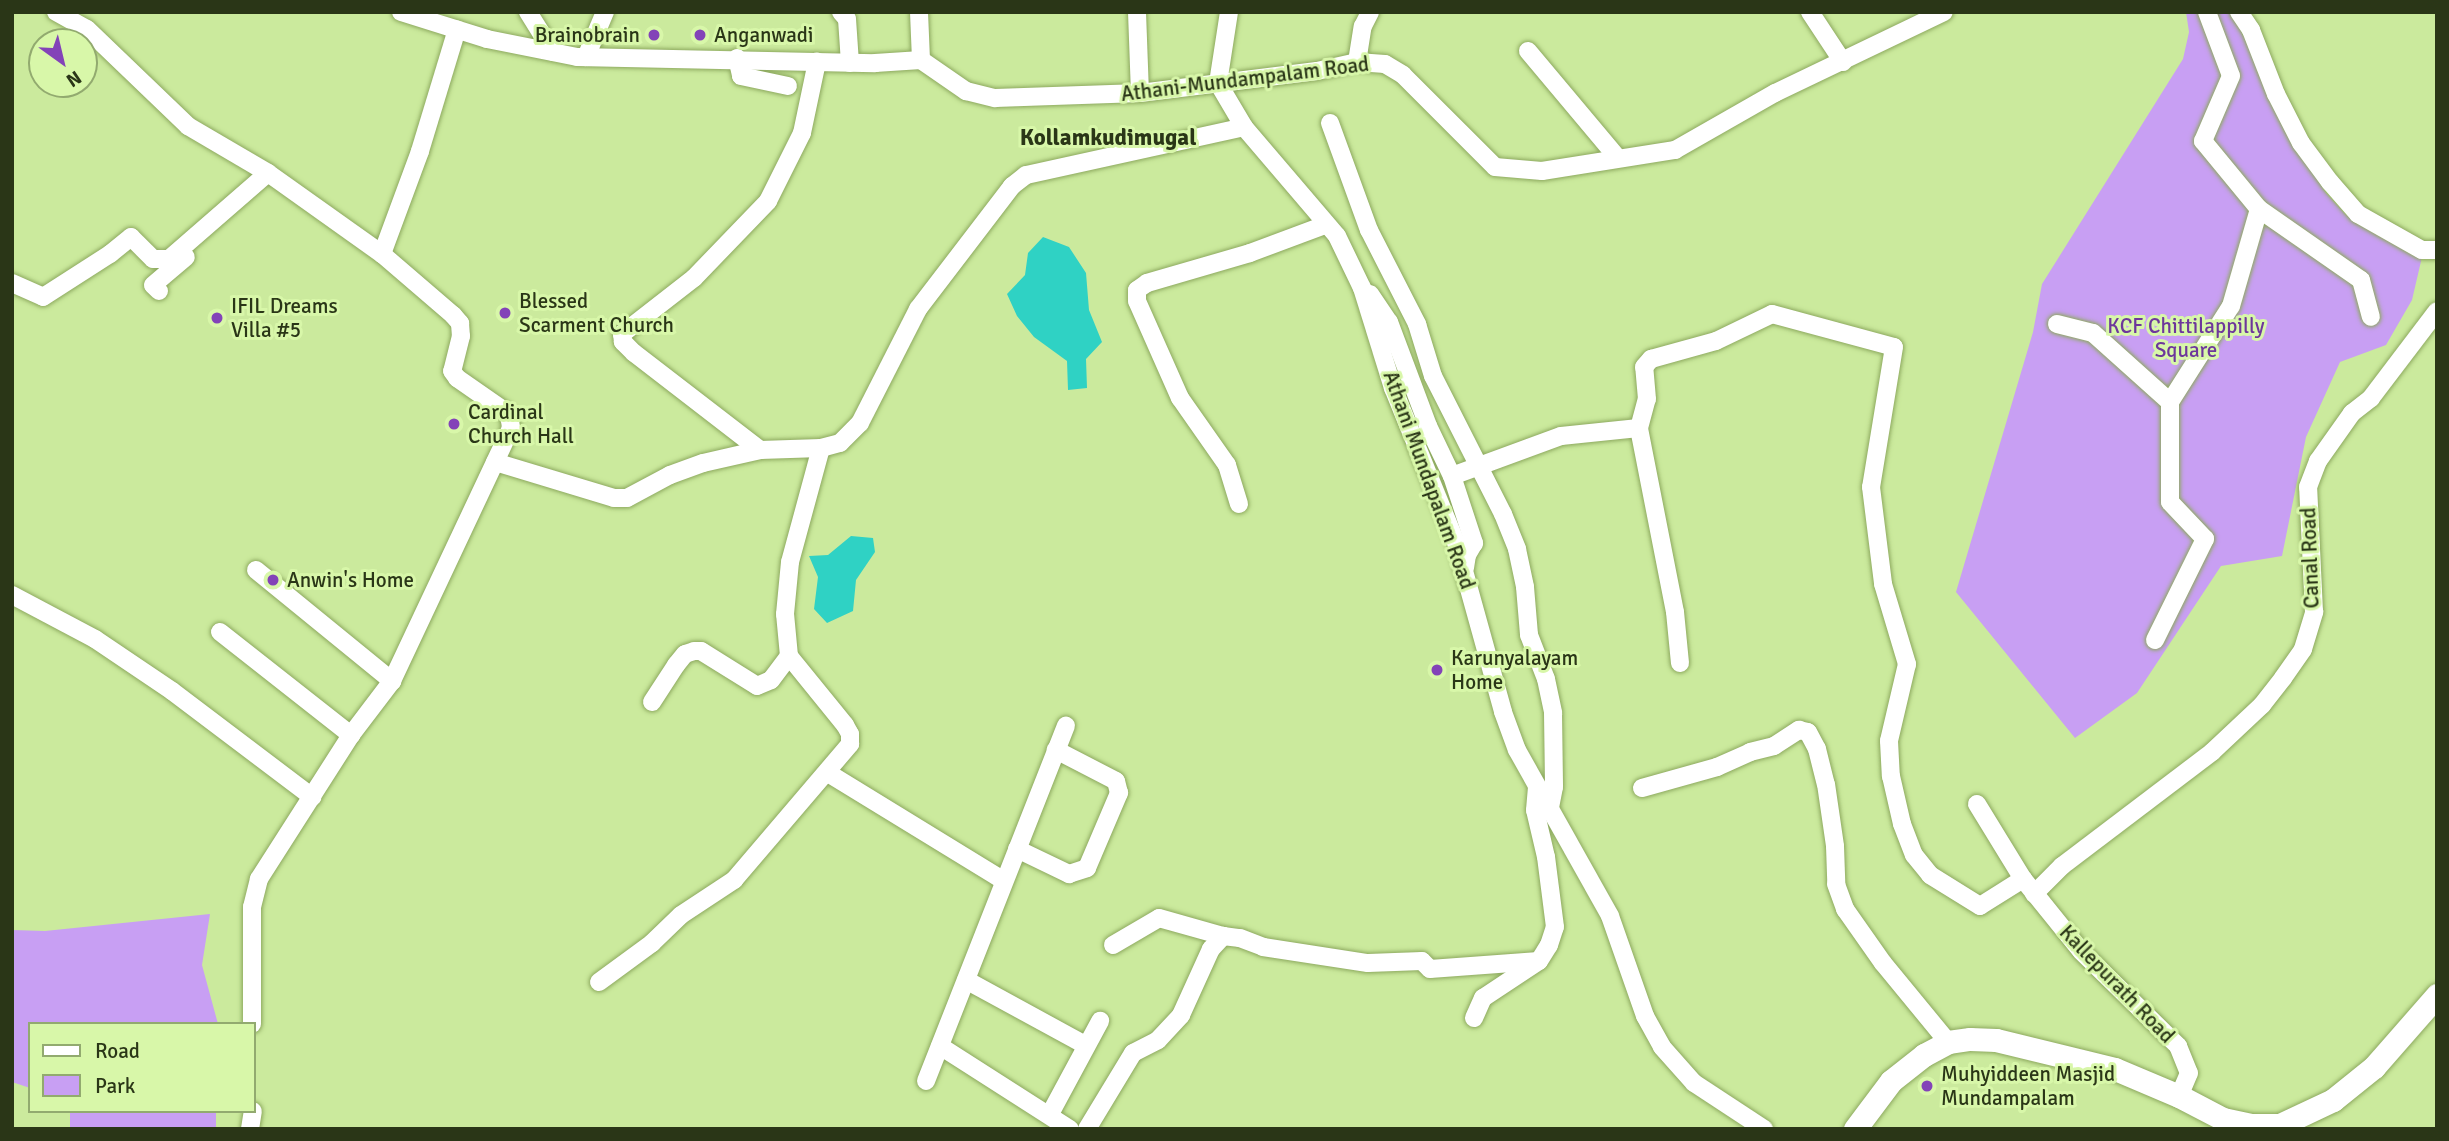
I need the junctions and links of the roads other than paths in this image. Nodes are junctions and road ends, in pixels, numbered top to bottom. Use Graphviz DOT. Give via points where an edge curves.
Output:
graph roads {
  1 [pos="56,12"];
  2 [pos="401,12"];
  3 [pos="528,12"];
  4 [pos="605,12"];
  5 [pos="841,12"];
  6 [pos="919,12"];
  7 [pos="1137,12"];
  8 [pos="1229,12"];
  9 [pos="1370,12"];
  10 [pos="1810,12"];
  11 [pos="1944,12"];
  12 [pos="2207,12"];
  13 [pos="2239,12"];
  14 [pos="457,30"];
  15 [pos="1528,51"];
  16 [pos="553,52"];
  17 [pos="586,57"];
  18 [pos="737,58"];
  19 [pos="921,60"];
  20 [pos="817,62"];
  21 [pos="1357,62"];
  22 [pos="1843,62"];
  23 [pos="850,63"];
  24 [pos="1218,83"];
  25 [pos="788,86"];
  26 [pos="1140,93"];
  27 [pos="1329,123"];
  28 [pos="1244,127"];
  29 [pos="1617,157"];
  30 [pos="273,177"];
  31 [pos="2259,209"];
  32 [pos="1325,225"];
  33 [pos="2437,250"];
  34 [pos="383,254"];
  35 [pos="171,263"];
  36 [pos="12,283"];
  37 [pos="1362,288"];
  38 [pos="159,291"];
  39 [pos="2437,311"];
  40 [pos="2371,317"];
  41 [pos="2057,324"];
  42 [pos="2170,402"];
  43 [pos="1639,428"];
  44 [pos="821,448"];
  45 [pos="760,450"];
  46 [pos="495,462"];
  47 [pos="1478,468"];
  48 [pos="1452,476"];
  49 [pos="1239,504"];
  50 [pos="1465,569"];
  51 [pos="256,570"];
  52 [pos="12,595"];
  53 [pos="220,632"];
  54 [pos="2155,640"];
  55 [pos="789,656"];
  56 [pos="1680,663"];
  57 [pos="392,681"];
  58 [pos="652,702"];
  59 [pos="1066,726"];
  60 [pos="351,735"];
  61 [pos="1056,750"];
  62 [pos="828,773"];
  63 [pos="1537,788"];
  64 [pos="1642,788"];
  65 [pos="312,797"];
  66 [pos="1977,804"];
  67 [pos="1550,807"];
  68 [pos="1017,849"];
  69 [pos="2023,879"];
  70 [pos="1004,881"];
  71 [pos="2034,894"];
  72 [pos="1223,936"];
  73 [pos="1113,945"];
  74 [pos="1539,961"];
  75 [pos="966,980"];
  76 [pos="599,982"];
  77 [pos="2437,995"];
  78 [pos="1474,1018"];
  79 [pos="1100,1021"];
  80 [pos="252,1022"];
  81 [pos="1948,1042"];
  82 [pos="1085,1045"];
  83 [pos="940,1046"];
  84 [pos="926,1081"];
  85 [pos="2179,1096"];
  86 [pos="1049,1114"];
  87 [pos="1070,1129"];
  88 [pos="1087,1129"];
  89 [pos="1764,1129"];
  90 [pos="1855,1129"];
  1 -- 30 [label="street" via="87,29 188,126"];
  2 -- 14 [label="street"];
  3 -- 16 [label="street"];
  4 -- 17 [label="street"];
  5 -- 23 [label="street" via="846,19"];
  6 -- 19 [label="street"];
  7 -- 26 [label="street"];
  8 -- 24 [label="street"];
  9 -- 21 [label="street"];
  10 -- 22 [label="street"];
  11 -- 22 [label="street, Athani-Mundampalam Road"];
  12 -- 31 [label="street" via="2231,76 2203,141"];
  13 -- 33 [label="street" via="2301,143 2337,190 2358,214 2391,235 2422,250"];
  14 -- 16 [label="street"];
  14 -- 34 [label="street"];
  15 -- 29 [label="street"];
  16 -- 17 [label="street"];
  17 -- 18 [label="street"];
  18 -- 20 [label="street"];
  18 -- 25 [label="street" via="741,76"];
  19 -- 23 [label="street"];
  19 -- 26 [label="street, Athani-Mundampalam Road" via="966,91 995,98"];
  20 -- 23 [label="street"];
  20 -- 45 [label="street" via="802,132 768,201 694,278 622,334 634,353"];
  21 -- 24 [label="street, Athani-Mundampalam Road"];
  21 -- 29 [label="street, Athani-Mundampalam Road" via="1385,64 1403,75 1495,167 1542,171"];
  22 -- 29 [label="street, Athani-Mundampalam Road" via="1775,93 1675,150"];
  24 -- 26 [label="street, Athani-Mundampalam Road"];
  24 -- 28 [label="street, Athani Mundapalam Road"];
  27 -- 47 [label="street" via="1369,230 1417,324 1433,376"];
  28 -- 32 [label="street, Athani Mundapalam Road"];
  28 -- 44 [label="street" via="1026,175 1012,186 918,309 860,423 840,443"];
  30 -- 34 [label="street"];
  30 -- 35 [label="street"];
  31 -- 40 [label="street" via="2361,280"];
  31 -- 42 [label="street" via="2231,306"];
  32 -- 37 [label="street, Athani Mundapalam Road" via="1337,236"];
  32 -- 49 [label="street" via="1137,290 1137,301 1180,398 1227,465"];
  34 -- 46 [label="street" via="460,323 452,371 506,412 510,420 511,428"];
  35 -- 36 [label="street" via="153,259 131,237 43,297"];
  35 -- 38 [label="street" via="153,285"];
  37 -- 48 [label="street" via="1389,322 1412,389"];
  37 -- 50 [label="street, Athani Mundapalam Road" via="1393,388 1433,479"];
  39 -- 71 [label="street, Canal Road" via="2318,461 2308,487 2314,612 2303,649 2290,668 2262,705 2213,752 2062,866"];
  41 -- 42 [label="street" via="2092,333"];
  42 -- 54 [label="street" via="2170,502 2205,539"];
  43 -- 47 [label="street" via="1561,436"];
  43 -- 56 [label="street" via="1675,612"];
  43 -- 69 [label="street" via="1647,399 1644,368 1651,359 1716,341 1772,314 1894,347 1871,487 1883,584 1908,664 1889,741 1902,824 1914,855 1930,876 1980,906"];
  44 -- 45 [label="street"];
  44 -- 55 [label="street" via="785,586"];
  45 -- 46 [label="street" via="703,463 627,498"];
  46 -- 57 [label="street"];
  47 -- 48 [label="street"];
  47 -- 67 [label="street" via="1517,549 1530,635 1553,713"];
  48 -- 50 [label="street" via="1474,543"];
  50 -- 63 [label="street, Athani Mundapalam Road" via="1503,712"];
  51 -- 57 [label="street"];
  52 -- 65 [label="street" via="95,639"];
  53 -- 60 [label="street"];
  55 -- 58 [label="street" via="771,680 757,686 701,651 685,654"];
  55 -- 62 [label="street" via="850,734 850,744"];
  57 -- 60 [label="street"];
  59 -- 61 [label="street"];
  60 -- 65 [label="street"];
  61 -- 68 [label="street"];
  61 -- 68 [label="street" via="1116,781 1119,793 1087,868 1069,874"];
  62 -- 70 [label="street"];
  62 -- 76 [label="street" via="734,880 681,915 653,943"];
  63 -- 67 [label="street, Athani Mundapalam Road"];
  63 -- 74 [label="street" via="1535,810 1555,908 1552,936"];
  64 -- 81 [label="street" via="1774,746 1799,730 1808,732 1826,784 1836,884 1844,909"];
  65 -- 80 [label="street" via="259,879 252,907"];
  66 -- 69 [label="street, Kallepurath Road"];
  67 -- 89 [label="street, Athani Mundapalam Road" via="1611,916 1645,1016 1662,1047 1694,1083"];
  68 -- 70 [label="street"];
  69 -- 71 [label="street, Kallepurath Road"];
  70 -- 75 [label="street"];
  71 -- 85 [label="street, Kallepurath Road" via="2081,951 2178,1046 2189,1073"];
  72 -- 73 [label="street" via="1159,918"];
  72 -- 74 [label="street" via="1368,963 1422,961 1430,969"];
  72 -- 88 [label="street" via="1212,949 1181,1016 1158,1040 1133,1053"];
  74 -- 78 [label="street" via="1483,998"];
  75 -- 82 [label="street"];
  75 -- 83 [label="street"];
  77 -- 85 [label="main road" via="2374,1067 2333,1100 2280,1125 2223,1119"];
  79 -- 82 [label="street"];
  81 -- 85 [label="main road" via="1996,1040 2053,1052 2115,1069"];
  81 -- 90 [label="main road" via="1891,1082"];
  82 -- 86 [label="street"];
  83 -- 84 [label="street"];
  83 -- 86 [label="street"];
  86 -- 87 [label="street"];
}
